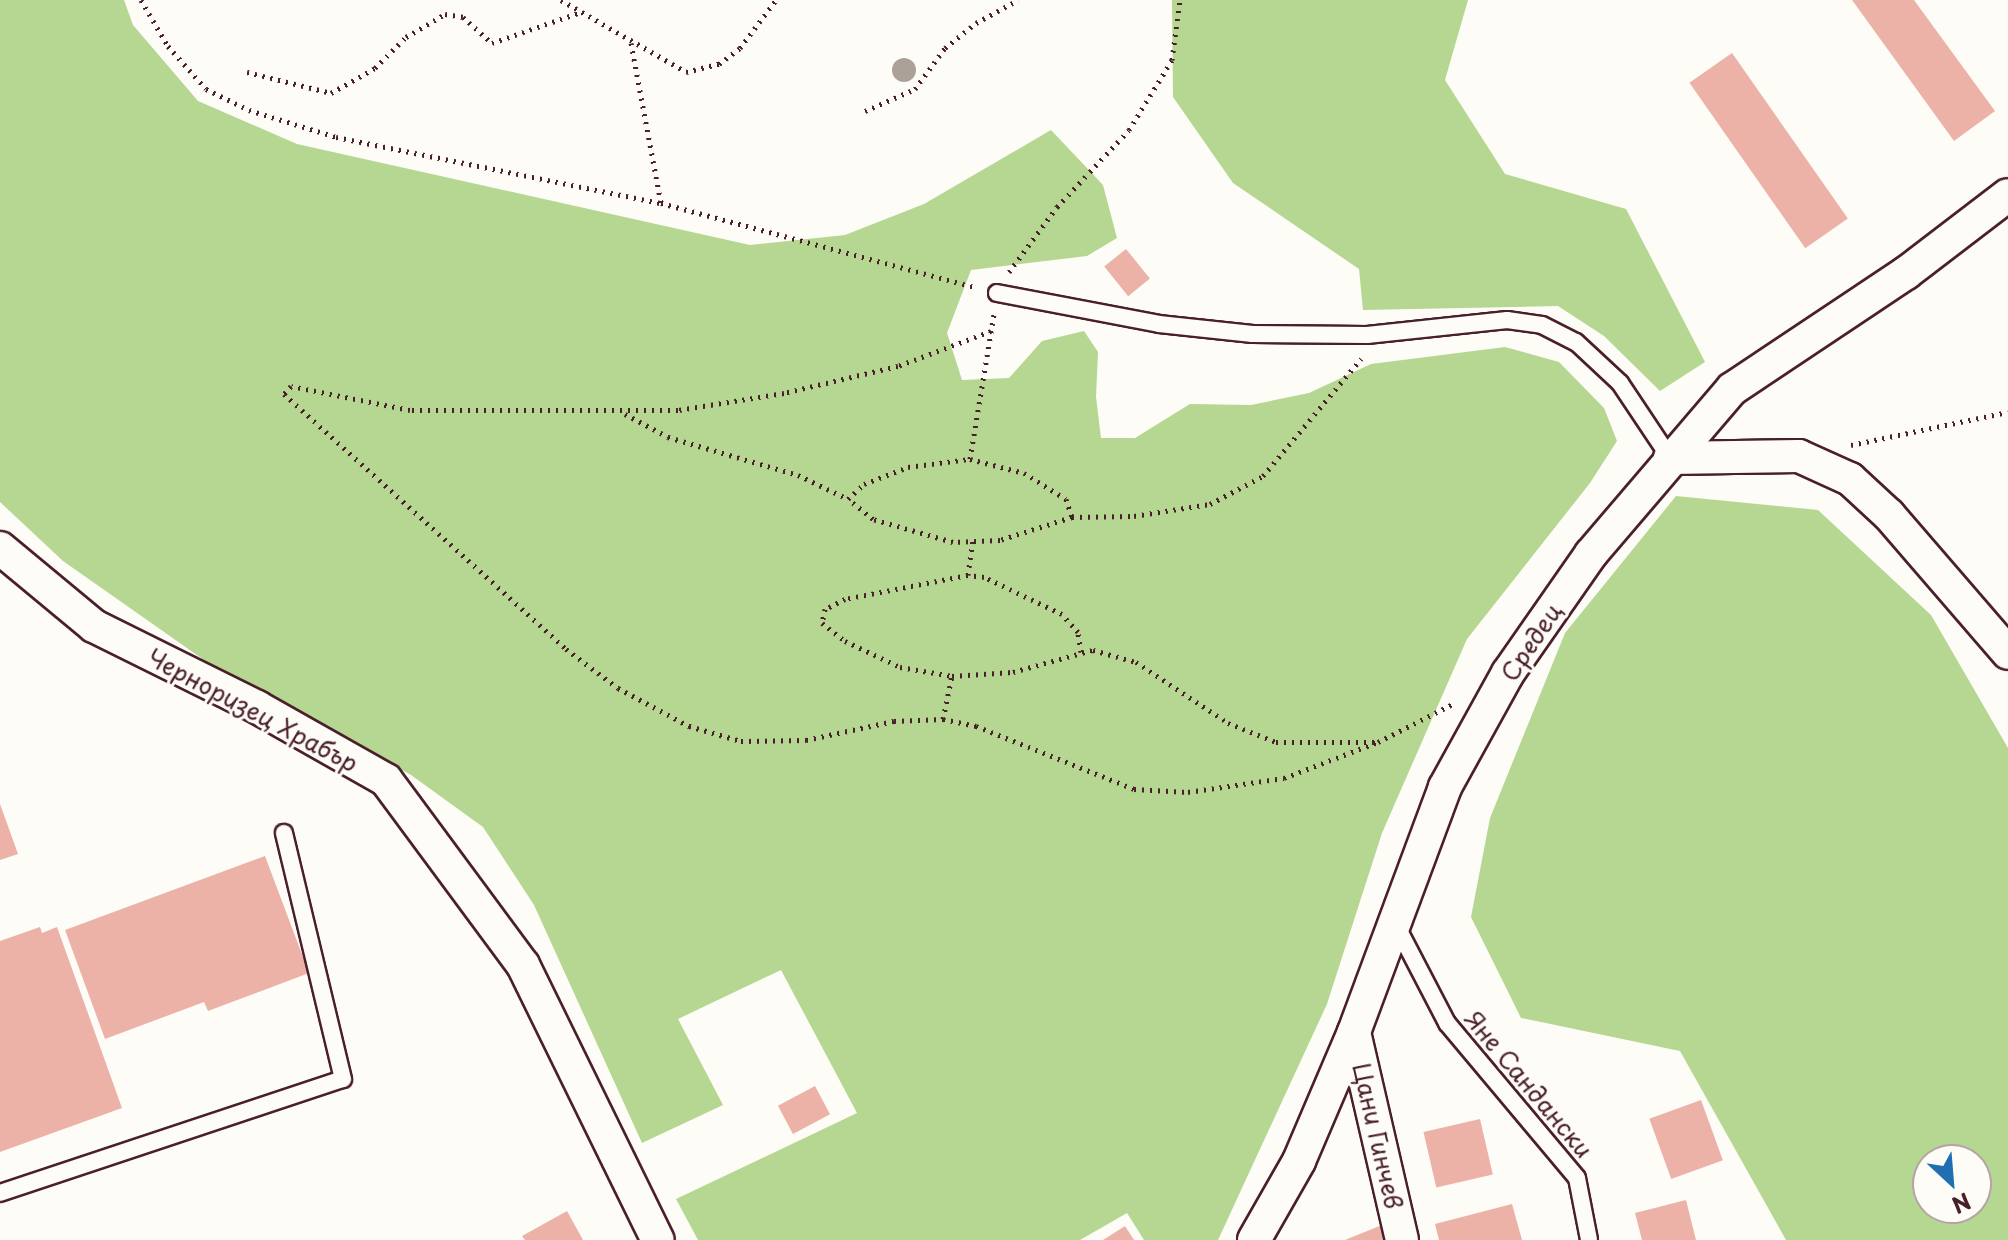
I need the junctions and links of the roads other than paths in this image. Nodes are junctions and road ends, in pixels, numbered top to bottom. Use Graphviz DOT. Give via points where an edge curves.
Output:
graph roads {
  1 [pos="2008,195"];
  2 [pos="997,293"];
  3 [pos="1670,458"];
  4 [pos="0,548"];
  5 [pos="2008,653"];
  6 [pos="284,833"];
  7 [pos="1394,921"];
  8 [pos="1354,1032"];
  9 [pos="0,1193"];
  10 [pos="658,1240"];
  11 [pos="1254,1240"];
  12 [pos="1402,1240"];
  13 [pos="1589,1240"];
  1 -- 3 [label="street, Средец" via="1906,273 1732,389"];
  2 -- 3 [label="lane" via="1159,324 1252,334 1367,335 1507,320 1542,325 1576,342 1620,383"];
  3 -- 5 [label="street" via="1799,456 1850,479 1889,515"];
  3 -- 7 [label="street, Средец" via="1591,554 1508,673 1445,787"];
  4 -- 10 [label="street, Черноризец Храбър" via="94,626 257,707 386,780 523,965"];
  6 -- 9 [label="lane" via="343,1079"];
  7 -- 8 [label="street, Средец"];
  7 -- 13 [label="lane, Яне Сандански" via="1447,1023 1577,1178"];
  8 -- 11 [label="street, Средец" via="1299,1161"];
  8 -- 12 [label="street, Цани Гинчев"];
}
